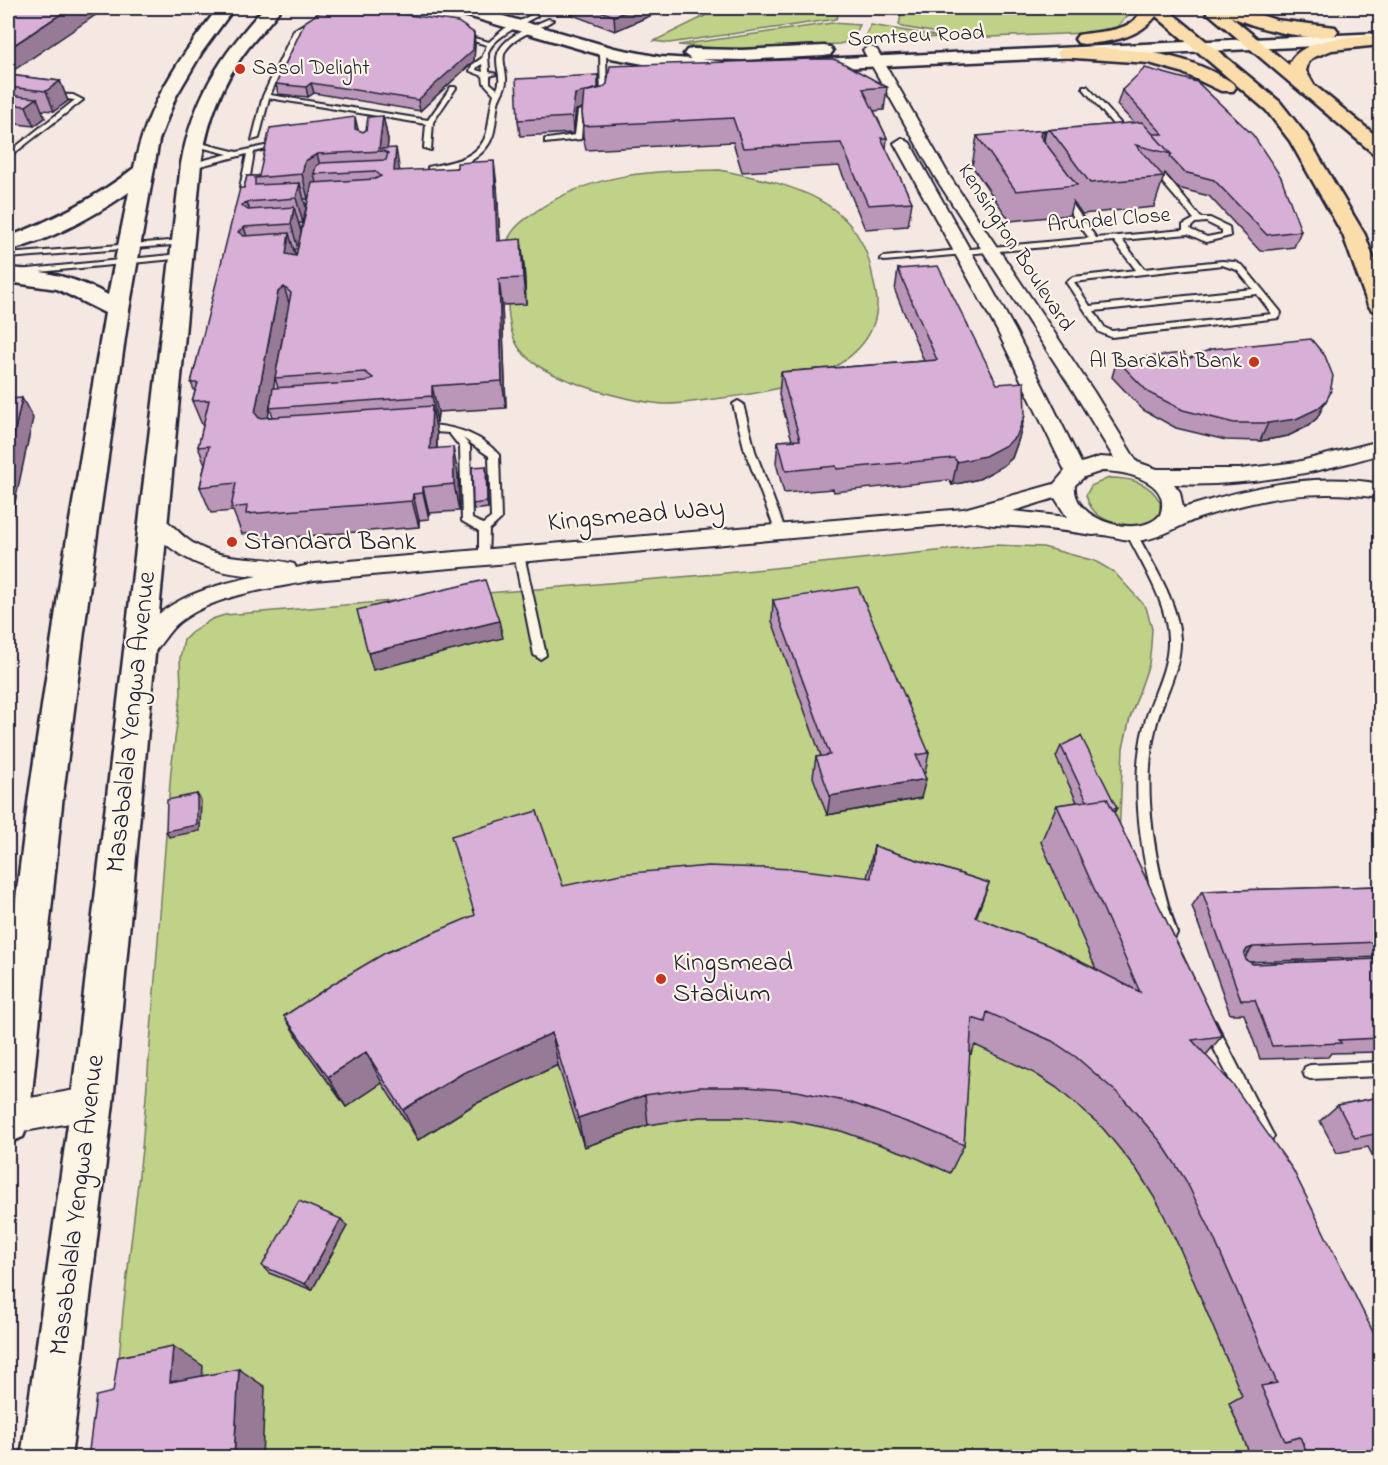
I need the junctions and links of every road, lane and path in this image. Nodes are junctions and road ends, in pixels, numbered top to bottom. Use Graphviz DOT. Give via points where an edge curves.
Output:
graph roads {
  1 [pos="226,8"];
  2 [pos="287,8"];
  3 [pos="460,8"];
  4 [pos="1149,8"];
  5 [pos="1157,8"];
  6 [pos="1210,8"];
  7 [pos="1225,8"];
  8 [pos="1279,8"];
  9 [pos="1344,8"];
  10 [pos="269,12"];
  11 [pos="325,16"];
  12 [pos="529,19"];
  13 [pos="460,26"];
  14 [pos="1380,28"];
  15 [pos="1329,31"];
  16 [pos="1249,39"];
  17 [pos="1380,39"];
  18 [pos="1194,42"];
  19 [pos="491,44"];
  20 [pos="1060,47"];
  21 [pos="603,51"];
  22 [pos="864,56"];
  23 [pos="486,58"];
  24 [pos="503,73"];
  25 [pos="487,75"];
  26 [pos="1085,87"];
  27 [pos="453,88"];
  28 [pos="1306,88"];
  29 [pos="496,92"];
  30 [pos="38,93"];
  31 [pos="266,96"];
  32 [pos="51,115"];
  33 [pos="61,116"];
  34 [pos="430,122"];
  35 [pos="255,138"];
  36 [pos="1299,139"];
  37 [pos="1131,140"];
  38 [pos="548,141"];
  39 [pos="195,143"];
  40 [pos="285,144"];
  41 [pos="428,148"];
  42 [pos="1380,149"];
  43 [pos="251,151"];
  44 [pos="235,154"];
  45 [pos="8,156"];
  46 [pos="1146,158"];
  47 [pos="192,166"];
  48 [pos="145,168"];
  49 [pos="431,169"];
  50 [pos="1053,183"];
  51 [pos="244,188"];
  52 [pos="1200,220"];
  53 [pos="1188,232"];
  54 [pos="1116,238"];
  55 [pos="1094,240"];
  56 [pos="8,244"];
  57 [pos="181,249"];
  58 [pos="987,249"];
  59 [pos="961,252"];
  60 [pos="129,254"];
  61 [pos="8,256"];
  62 [pos="884,259"];
  63 [pos="1142,272"];
  64 [pos="8,274"];
  65 [pos="1258,291"];
  66 [pos="1380,305"];
  67 [pos="1087,309"];
  68 [pos="117,310"];
  69 [pos="738,404"];
  70 [pos="412,428"];
  71 [pos="452,429"];
  72 [pos="1380,447"];
  73 [pos="1130,467"];
  74 [pos="1153,476"];
  75 [pos="1070,480"];
  76 [pos="1380,491"];
  77 [pos="964,516"];
  78 [pos="153,521"];
  79 [pos="1167,522"];
  80 [pos="1102,529"];
  81 [pos="484,530"];
  82 [pos="781,532"];
  83 [pos="1132,534"];
  84 [pos="519,555"];
  85 [pos="484,558"];
  86 [pos="314,572"];
  87 [pos="138,654"];
  88 [pos="540,655"];
  89 [pos="1174,944"];
  90 [pos="17,976"];
  91 [pos="1206,1017"];
  92 [pos="1380,1069"];
  93 [pos="1310,1072"];
  94 [pos="92,1103"];
  95 [pos="8,1120"];
  96 [pos="1274,1150"];
  97 [pos="46,1458"];
  1 -- 48 [label="main road" via="166,98 149,140"];
  2 -- 10 [label="main road"];
  3 -- 12 [label="main road, Somtseu Road"];
  4 -- 20 [label="highway" via="1145,20 1128,30"];
  5 -- 18 [label="highway"];
  6 -- 16 [label="highway"];
  7 -- 15 [label="highway" via="1274,27"];
  8 -- 9 [label="lane"];
  10 -- 39 [label="main road, Masabalala Yengwa Avenue" via="212,90"];
  11 -- 31 [label="lane" via="297,30"];
  12 -- 19 [label="lane"];
  12 -- 21 [label="main road, Somtseu Road"];
  12 -- 22 [label="main road, Somtseu Road" via="625,44 683,53"];
  12 -- 24 [label="lane" via="500,53"];
  13 -- 19 [label="lane" via="472,39"];
  14 -- 15 [label="main road, Somtseu Road"];
  15 -- 16 [label="main road, Somtseu Road"];
  16 -- 17 [label="main road, Somtseu Road"];
  16 -- 18 [label="main road, Somtseu Road"];
  16 -- 28 [label="highway"];
  17 -- 28 [label="highway" via="1307,52 1297,66"];
  18 -- 20 [label="main road, Somtseu Road"];
  18 -- 36 [label="highway" via="1273,106"];
  19 -- 23 [label="lane"];
  20 -- 22 [label="main road, Somtseu Road"];
  20 -- 36 [label="highway" via="1146,56 1189,67 1227,87 1271,123"];
  21 -- 22 [label="main road, Somtseu Road" via="660,62 759,67"];
  21 -- 38 [label="lane" via="604,105 580,112 578,137"];
  22 -- 58 [label="street, Kensington Boulevard"];
  22 -- 59 [label="street, Kensington Boulevard"];
  23 -- 25 [label="lane"];
  23 -- 25 [label="lane" via="472,71"];
  24 -- 25 [label="lane"];
  24 -- 29 [label="lane" via="503,83"];
  25 -- 29 [label="lane" via="488,85"];
  26 -- 37 [label="lane"];
  27 -- 34 [label="lane"];
  28 -- 42 [label="highway"];
  29 -- 49 [label="lane" via="486,146 457,165"];
  30 -- 33 [label="lane" via="80,100"];
  31 -- 34 [label="lane"];
  31 -- 35 [label="lane"];
  32 -- 33 [label="lane"];
  33 -- 45 [label="lane"];
  34 -- 41 [label="lane"];
  36 -- 66 [label="highway" via="1354,235"];
  39 -- 44 [label="lane"];
  39 -- 47 [label="main road, Masabalala Yengwa Avenue"];
  40 -- 43 [label="lane"];
  43 -- 44 [label="lane"];
  43 -- 51 [label="lane"];
  44 -- 47 [label="lane"];
  46 -- 52 [label="lane"];
  47 -- 57 [label="main road, Masabalala Yengwa Avenue"];
  48 -- 56 [label="main road" via="90,208"];
  48 -- 60 [label="main road"];
  50 -- 55 [label="lane"];
  52 -- 53 [label="lane" via="1188,223"];
  52 -- 53 [label="lane, Arundel Close" via="1222,225 1226,236 1206,240"];
  53 -- 54 [label="lane, Arundel Close"];
  54 -- 55 [label="lane, Arundel Close"];
  54 -- 63 [label="lane"];
  55 -- 58 [label="lane, Arundel Close"];
  57 -- 60 [label="lane"];
  57 -- 60 [label="lane"];
  57 -- 78 [label="main road, Masabalala Yengwa Avenue"];
  58 -- 59 [label="lane, Arundel Close"];
  58 -- 73 [label="street, Kensington Boulevard"];
  59 -- 62 [label="lane, Arundel Close"];
  59 -- 75 [label="street, Kensington Boulevard" via="1029,374"];
  60 -- 61 [label="lane"];
  60 -- 64 [label="lane"];
  60 -- 68 [label="main road"];
  63 -- 65 [label="lane" via="1232,264"];
  63 -- 67 [label="lane" via="1073,279 1071,286"];
  64 -- 68 [label="main road" via="76,286"];
  65 -- 67 [label="lane"];
  65 -- 67 [label="lane" via="1276,316 1114,334 1102,330"];
  68 -- 90 [label="main road"];
  69 -- 82 [label="lane" via="750,451"];
  70 -- 71 [label="lane"];
  71 -- 81 [label="lane" via="465,446 467,521"];
  71 -- 81 [label="lane" via="483,444 494,455 496,519"];
  72 -- 74 [label="street" via="1333,461 1249,477 1198,480"];
  73 -- 74 [label="street"];
  73 -- 75 [label="street" via="1100,464"];
  74 -- 79 [label="street" via="1172,497 1172,514"];
  75 -- 77 [label="street, Kingsmead Way" via="996,509"];
  75 -- 80 [label="street" via="1064,497 1073,511"];
  76 -- 79 [label="street" via="1341,484 1263,493"];
  77 -- 80 [label="street, Kingsmead Way" via="1043,520"];
  77 -- 82 [label="street, Kingsmead Way"];
  78 -- 86 [label="street, Kingsmead Way" via="203,558 235,566"];
  78 -- 87 [label="main road, Masabalala Yengwa Avenue"];
  79 -- 83 [label="street"];
  80 -- 83 [label="street"];
  81 -- 85 [label="lane"];
  82 -- 84 [label="street, Kingsmead Way"];
  83 -- 89 [label="lane" via="1168,608 1174,637 1171,668 1149,728 1143,771 1147,834 1165,921"];
  84 -- 85 [label="street, Kingsmead Way"];
  84 -- 88 [label="lane"];
  85 -- 86 [label="street, Kingsmead Way"];
  86 -- 87 [label="street, Kingsmead Way" via="246,587 178,610"];
  87 -- 94 [label="main road, Masabalala Yengwa Avenue"];
  90 -- 95 [label="main road"];
  91 -- 96 [label="lane"];
  92 -- 93 [label="lane"];
  94 -- 95 [label="street"];
  94 -- 97 [label="main road, Masabalala Yengwa Avenue"];
}
